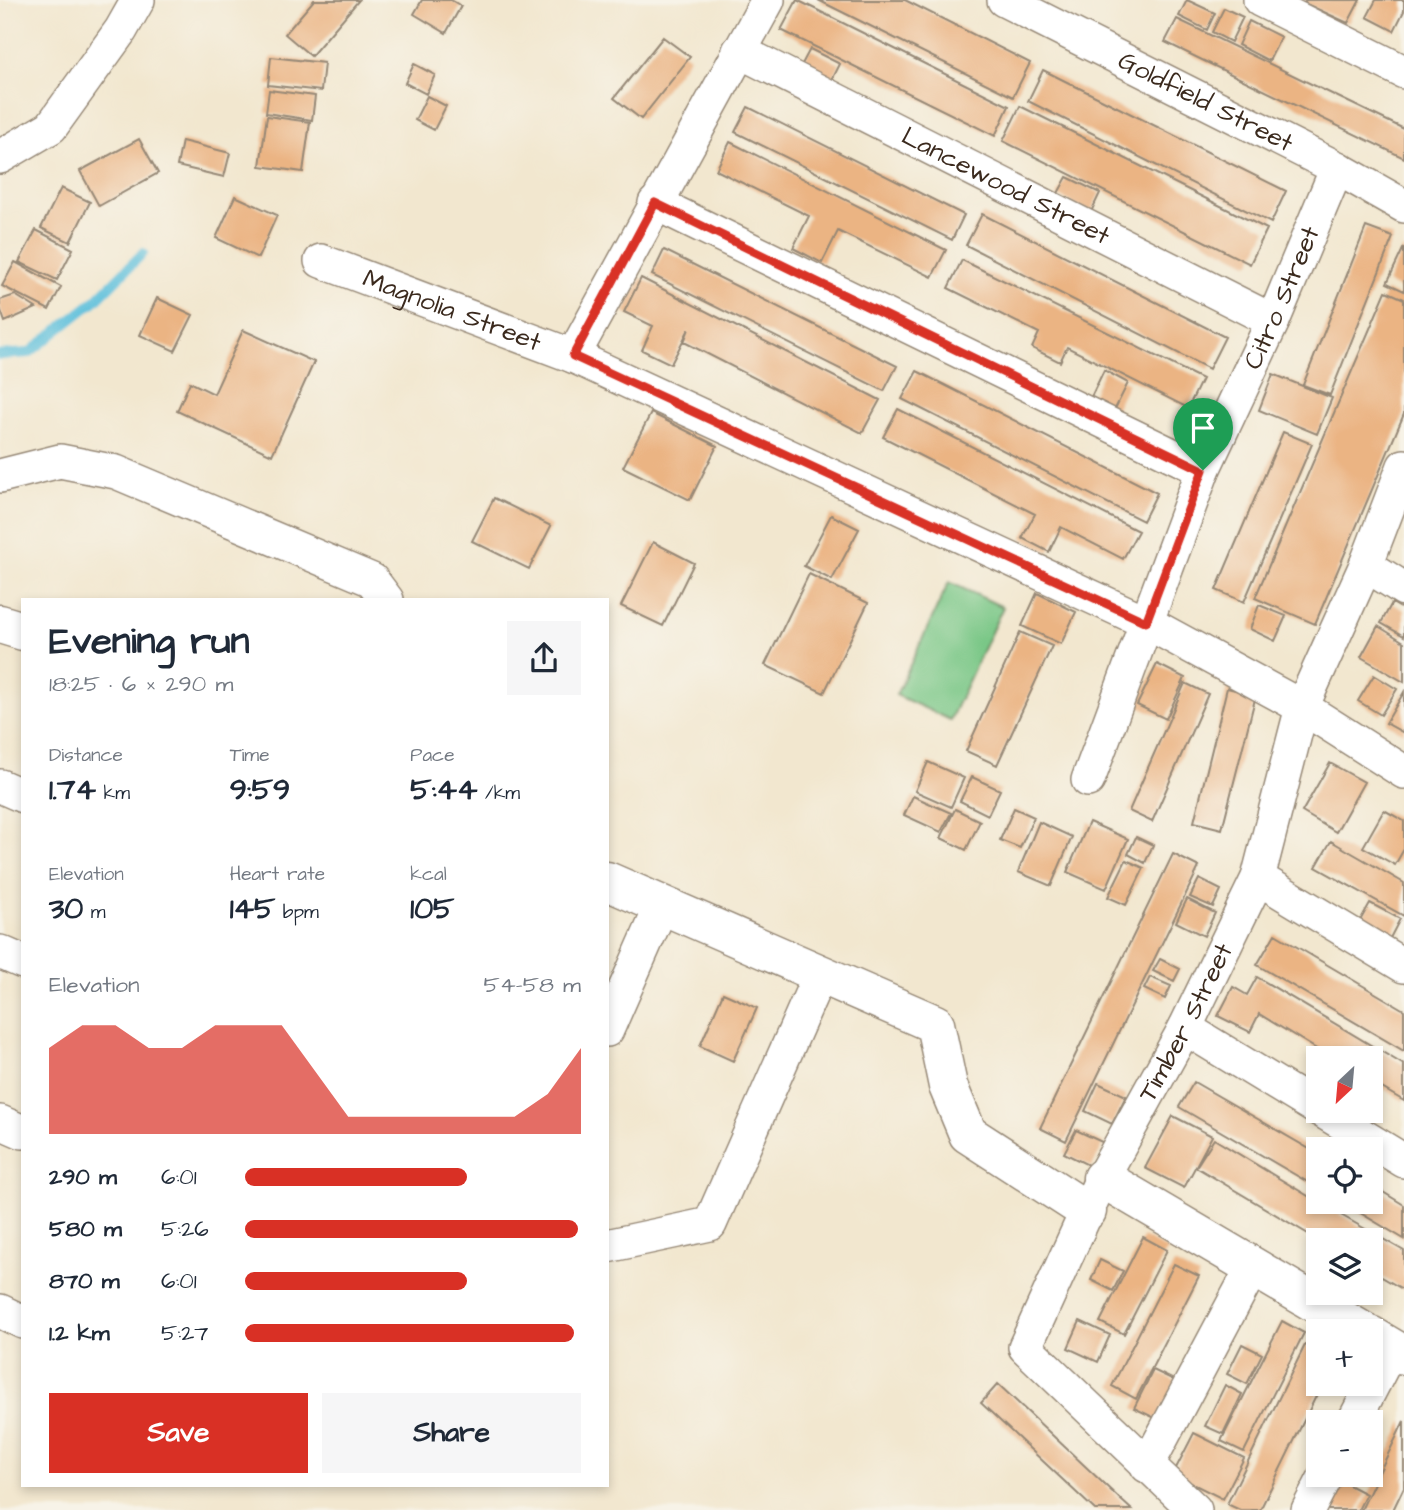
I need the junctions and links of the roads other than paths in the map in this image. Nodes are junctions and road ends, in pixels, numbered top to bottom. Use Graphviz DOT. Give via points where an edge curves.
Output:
graph roads {
  1 [pos="138,0"];
  2 [pos="768,0"];
  3 [pos="1004,0"];
  4 [pos="1270,2"];
  5 [pos="739,51"];
  6 [pos="1404,72"];
  7 [pos="0,157"];
  8 [pos="1337,168"];
  9 [pos="655,203"];
  10 [pos="1404,206"];
  11 [pos="321,261"];
  12 [pos="1273,321"];
  13 [pos="573,356"];
  14 [pos="1404,466"];
  15 [pos="1203,470"];
  16 [pos="0,476"];
  17 [pos="1366,565"];
  18 [pos="1404,589"];
  19 [pos="386,598"];
  20 [pos="1146,622"];
  21 [pos="0,624"];
  22 [pos="21,630"];
  23 [pos="1302,707"];
  24 [pos="1404,772"];
  25 [pos="1088,780"];
  26 [pos="0,786"];
  27 [pos="21,795"];
  28 [pos="1258,878"];
  29 [pos="609,882"];
  30 [pos="662,905"];
  31 [pos="0,952"];
  32 [pos="21,961"];
  33 [pos="1404,966"];
  34 [pos="820,974"];
  35 [pos="609,1025"];
  36 [pos="1185,1028"];
  37 [pos="1306,1101"];
  38 [pos="0,1122"];
  39 [pos="1343,1124"];
  40 [pos="21,1131"];
  41 [pos="1404,1161"];
  42 [pos="1094,1195"];
  43 [pos="609,1246"];
  44 [pos="1254,1265"];
  45 [pos="0,1311"];
  46 [pos="1343,1319"];
  47 [pos="21,1321"];
  48 [pos="1147,1466"];
  49 [pos="1320,1487"];
  50 [pos="1195,1510"];
  51 [pos="1308,1510"];
  1 -- 7 [label="street" via="51,127"];
  2 -- 5 [label="street"];
  3 -- 8 [label="street, Goldfield Street"];
  4 -- 6 [label="street"];
  5 -- 9 [label="street"];
  5 -- 12 [label="street, Lancewood Street"];
  8 -- 10 [label="street, Goldfield Street"];
  8 -- 12 [label="street, Citro Street"];
  9 -- 13 [label="street"];
  9 -- 15 [label="street"];
  11 -- 13 [label="street, Magnolia Street"];
  12 -- 15 [label="street, Citro Street"];
  13 -- 20 [label="street, Magnolia Street"];
  14 -- 17 [label="street, Timber Street"];
  15 -- 20 [label="street, Citro Street"];
  16 -- 19 [label="street" via="60,461 116,472 372,580"];
  17 -- 18 [label="street"];
  17 -- 23 [label="street, Timber Street"];
  20 -- 23 [label="street, Magnolia Street"];
  20 -- 25 [label="street, Citro Street"];
  21 -- 22 [label="street"];
  23 -- 24 [label="street, Magnolia Street"];
  23 -- 28 [label="street, Timber Street"];
  26 -- 27 [label="street"];
  28 -- 33 [label="street"];
  28 -- 36 [label="street, Timber Street"];
  29 -- 30 [label="street"];
  30 -- 34 [label="street"];
  30 -- 35 [label="street"];
  31 -- 32 [label="street"];
  34 -- 42 [label="street" via="935,1024 948,1086 968,1134"];
  34 -- 43 [label="street" via="710,1224"];
  36 -- 37 [label="street"];
  36 -- 42 [label="street, Timber Street"];
  38 -- 40 [label="street"];
  39 -- 41 [label="street"];
  42 -- 44 [label="street"];
  42 -- 48 [label="street, Timber Street" via="1025,1347"];
  44 -- 46 [label="street"];
  44 -- 48 [label="street"];
  45 -- 47 [label="street"];
  48 -- 50 [label="street, Timber Street"];
  49 -- 51 [label="street"];
}
